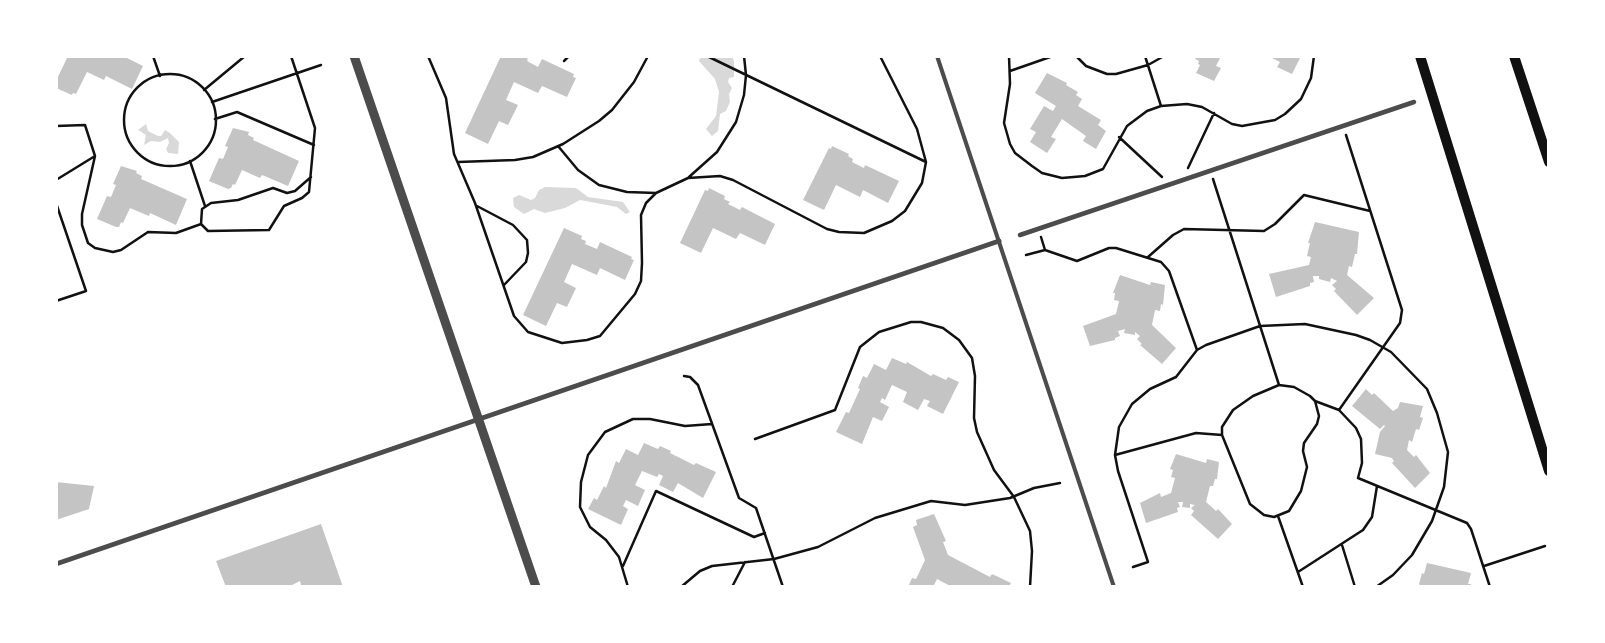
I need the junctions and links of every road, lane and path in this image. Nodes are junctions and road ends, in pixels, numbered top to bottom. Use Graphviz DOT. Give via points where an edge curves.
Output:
graph roads {
  1 [pos="153,56"];
  2 [pos="244,56"];
  3 [pos="291,56"];
  4 [pos="354,56"];
  5 [pos="428,56"];
  6 [pos="569,56"];
  7 [pos="648,56"];
  8 [pos="707,56"];
  9 [pos="744,56"];
  10 [pos="880,56"];
  11 [pos="937,56"];
  12 [pos="1009,56"];
  13 [pos="1052,56"];
  14 [pos="1076,56"];
  15 [pos="1145,56"];
  16 [pos="1164,56"];
  17 [pos="1314,56"];
  18 [pos="1420,56"];
  19 [pos="1514,56"];
  20 [pos="564,61"];
  21 [pos="321,65"];
  22 [pos="1148,65"];
  23 [pos="1010,71"];
  24 [pos="297,74"];
  25 [pos="746,75"];
  26 [pos="160,76"];
  27 [pos="204,90"];
  28 [pos="212,102"];
  29 [pos="1414,102"];
  30 [pos="1161,106"];
  31 [pos="1214,113"];
  32 [pos="215,119"];
  33 [pos="56,126"];
  34 [pos="1343,126"];
  35 [pos="1119,137"];
  36 [pos="314,145"];
  37 [pos="558,146"];
  38 [pos="95,156"];
  39 [pos="190,161"];
  40 [pos="458,162"];
  41 [pos="926,162"];
  42 [pos="1549,162"];
  43 [pos="1210,171"];
  44 [pos="311,177"];
  45 [pos="688,178"];
  46 [pos="56,180"];
  47 [pos="1182,180"];
  48 [pos="1170,184"];
  49 [pos="656,193"];
  50 [pos="56,202"];
  51 [pos="206,206"];
  52 [pos="477,206"];
  53 [pos="1370,211"];
  54 [pos="201,224"];
  55 [pos="1038,229"];
  56 [pos="1229,230"];
  57 [pos="1020,235"];
  58 [pos="999,241"];
  59 [pos="1045,250"];
  60 [pos="1026,255"];
  61 [pos="1148,257"];
  62 [pos="503,286"];
  63 [pos="56,300"];
  64 [pos="1260,326"];
  65 [pos="1383,347"];
  66 [pos="1197,350"];
  67 [pos="684,376"];
  68 [pos="1279,385"];
  69 [pos="1315,401"];
  70 [pos="1339,410"];
  71 [pos="480,419"];
  72 [pos="712,424"];
  73 [pos="1222,435"];
  74 [pos="756,439"];
  75 [pos="1115,455"];
  76 [pos="1549,471"];
  77 [pos="1060,483"];
  78 [pos="1377,486"];
  79 [pos="1014,497"];
  80 [pos="1438,510"];
  81 [pos="1278,516"];
  82 [pos="765,534"];
  83 [pos="1342,546"];
  84 [pos="1545,546"];
  85 [pos="774,559"];
  86 [pos="745,562"];
  87 [pos="56,564"];
  88 [pos="622,566"];
  89 [pos="1484,566"];
  90 [pos="1133,567"];
  91 [pos="1298,572"];
  92 [pos="536,587"];
  93 [pos="628,587"];
  94 [pos="681,587"];
  95 [pos="732,587"];
  96 [pos="783,587"];
  97 [pos="1030,587"];
  98 [pos="1114,587"];
  99 [pos="1303,587"];
  100 [pos="1356,587"];
  101 [pos="1376,587"];
  102 [pos="1490,587"];
  1 -- 26 [label="path"];
  2 -- 27 [label="path"];
  3 -- 24 [label="path"];
  4 -- 71 [label="street"];
  5 -- 40 [label="path" via="446,98 451,143"];
  6 -- 20 [label="path"];
  7 -- 37 [label="path" via="634,82 612,110"];
  8 -- 25 [label="path"];
  9 -- 25 [label="path"];
  10 -- 41 [label="path" via="917,129"];
  11 -- 58 [label="lane"];
  12 -- 23 [label="path"];
  13 -- 23 [label="path"];
  14 -- 22 [label="path" via="1086,66 1106,74"];
  15 -- 22 [label="path"];
  16 -- 22 [label="path"];
  17 -- 31 [label="path" via="1308,88 1286,114 1264,124 1242,126"];
  18 -- 76 [label="main road"];
  19 -- 42 [label="main road"];
  21 -- 24 [label="path"];
  22 -- 30 [label="path"];
  23 -- 35 [label="path" via="1005,109 1007,133 1016,153 1042,173 1062,178 1096,173 1108,164"];
  24 -- 28 [label="path"];
  24 -- 36 [label="path" via="313,120"];
  25 -- 41 [label="path"];
  25 -- 45 [label="path" via="736,122 717,152"];
  26 -- 27 [label="path" via="186,77"];
  26 -- 39 [label="path" via="142,84 132,94 124,123 127,136 146,160 176,166"];
  27 -- 28 [label="path"];
  28 -- 32 [label="path"];
  29 -- 34 [label="street"];
  30 -- 31 [label="path" via="1187,104"];
  30 -- 35 [label="path" via="1135,119"];
  31 -- 47 [label="path"];
  32 -- 36 [label="path" via="238,112"];
  32 -- 39 [label="path" via="212,140 203,153"];
  33 -- 38 [label="path" via="85,125"];
  34 -- 43 [label="street"];
  34 -- 53 [label="path"];
  35 -- 48 [label="path"];
  36 -- 44 [label="path"];
  37 -- 40 [label="path" via="533,157 515,160"];
  37 -- 49 [label="path" via="578,170 599,185 627,192"];
  38 -- 46 [label="path"];
  38 -- 54 [label="path" via="82,225 88,244 113,252 148,232 176,233"];
  39 -- 51 [label="path"];
  40 -- 52 [label="path"];
  41 -- 45 [label="path" via="922,183 905,211 892,221 864,233 852,234 827,229 733,180 720,176"];
  43 -- 47 [label="street"];
  43 -- 56 [label="path"];
  44 -- 51 [label="path" via="295,191 287,193 273,188 238,200 218,201"];
  44 -- 54 [label="path" via="310,192 284,206 269,230 208,231"];
  45 -- 49 [label="path"];
  47 -- 48 [label="street"];
  48 -- 55 [label="street"];
  49 -- 62 [label="path" via="646,203 641,215 642,264 636,294 600,336 562,343 528,332 514,316"];
  50 -- 63 [label="path" via="86,291"];
  51 -- 54 [label="path" via="201,214"];
  52 -- 62 [label="path"];
  52 -- 62 [label="path" via="513,225 527,240 526,262"];
  53 -- 56 [label="path" via="1304,195 1270,228"];
  53 -- 65 [label="path" via="1402,310 1400,323"];
  55 -- 57 [label="street"];
  55 -- 59 [label="path"];
  56 -- 61 [label="path" via="1179,230"];
  56 -- 64 [label="path"];
  58 -- 71 [label="street"];
  58 -- 98 [label="lane"];
  59 -- 60 [label="path"];
  59 -- 61 [label="path" via="1077,261 1109,248"];
  61 -- 66 [label="path" via="1161,262 1169,271"];
  64 -- 65 [label="path" via="1322,326"];
  64 -- 66 [label="path"];
  64 -- 68 [label="path"];
  65 -- 70 [label="path"];
  65 -- 80 [label="path" via="1427,389 1437,413 1448,452"];
  66 -- 75 [label="path" via="1176,378 1150,389 1132,404 1119,427"];
  67 -- 72 [label="path" via="698,385"];
  68 -- 69 [label="path" via="1302,390"];
  68 -- 73 [label="path" via="1259,392 1233,410 1222,427"];
  69 -- 70 [label="path"];
  69 -- 81 [label="path" via="1317,424 1304,443 1308,467 1301,491 1289,511"];
  70 -- 78 [label="path" via="1356,428 1361,439 1362,463 1358,478"];
  71 -- 87 [label="street"];
  71 -- 92 [label="street"];
  72 -- 82 [label="path" via="739,498 756,508"];
  72 -- 88 [label="path" via="685,426 633,419 606,432 593,446 580,482 580,507 590,527 609,545"];
  73 -- 75 [label="path" via="1196,433"];
  73 -- 81 [label="path" via="1250,504 1264,515"];
  74 -- 79 [label="path" via="835,410 856,355 869,338 899,324 933,324 953,334 972,358 977,432 994,470"];
  75 -- 90 [label="path" via="1148,562"];
  77 -- 79 [label="path" via="1034,488"];
  78 -- 80 [label="path"];
  78 -- 83 [label="path" via="1370,523"];
  79 -- 85 [label="path" via="965,506 931,501 875,518 818,547"];
  79 -- 97 [label="path" via="1030,531"];
  80 -- 89 [label="path" via="1467,523"];
  80 -- 101 [label="path" via="1412,554"];
  81 -- 91 [label="path"];
  82 -- 85 [label="path"];
  82 -- 88 [label="path" via="754,537 656,492"];
  83 -- 91 [label="path"];
  83 -- 100 [label="path"];
  84 -- 89 [label="path"];
  85 -- 86 [label="path"];
  85 -- 96 [label="path"];
  86 -- 94 [label="path" via="712,566 700,571"];
  86 -- 95 [label="path"];
  88 -- 93 [label="path"];
  89 -- 102 [label="path"];
  91 -- 99 [label="path"];
}
